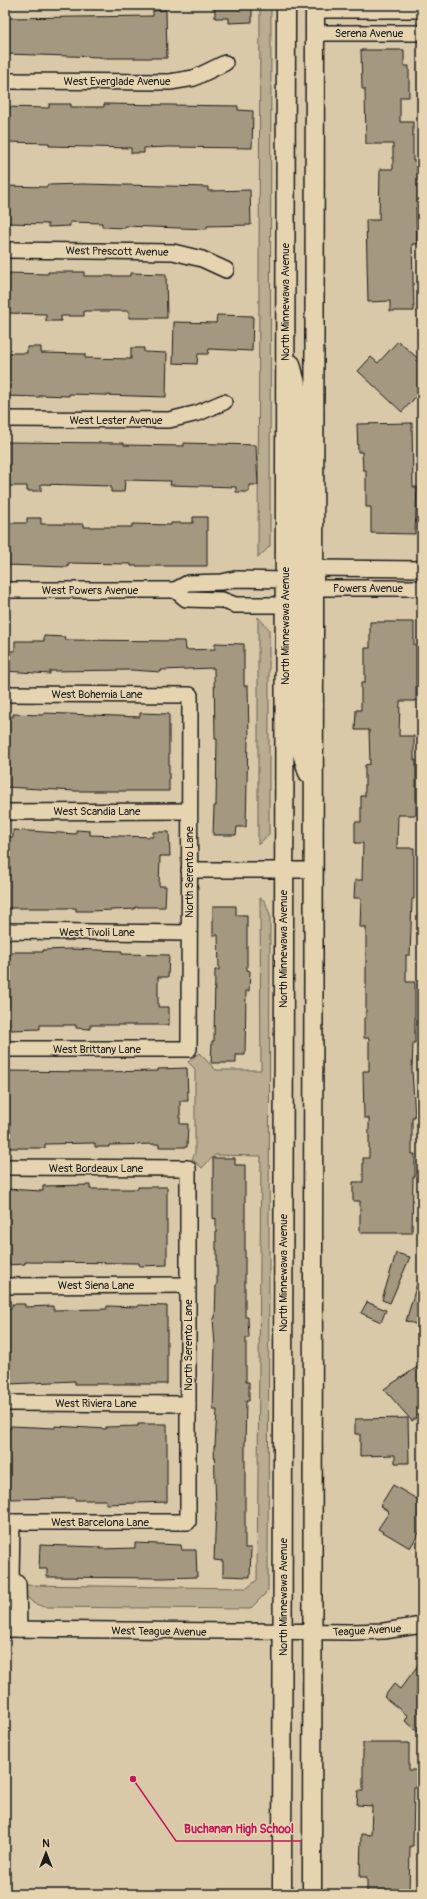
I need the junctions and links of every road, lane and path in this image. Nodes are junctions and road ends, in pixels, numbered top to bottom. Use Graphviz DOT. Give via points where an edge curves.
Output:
graph roads {
  1 [pos="286,5"];
  2 [pos="315,7"];
  3 [pos="422,10"];
  4 [pos="316,33"];
  5 [pos="422,34"];
  6 [pos="225,63"];
  7 [pos="5,81"];
  8 [pos="5,250"];
  9 [pos="226,270"];
  10 [pos="284,340"];
  11 [pos="224,402"];
  12 [pos="5,419"];
  13 [pos="314,568"];
  14 [pos="422,569"];
  15 [pos="285,580"];
  16 [pos="222,582"];
  17 [pos="314,588"];
  18 [pos="422,588"];
  19 [pos="5,590"];
  20 [pos="175,590"];
  21 [pos="222,600"];
  22 [pos="285,606"];
  23 [pos="5,694"];
  24 [pos="190,695"];
  25 [pos="314,798"];
  26 [pos="189,811"];
  27 [pos="5,812"];
  28 [pos="189,870"];
  29 [pos="283,870"];
  30 [pos="314,870"];
  31 [pos="5,931"];
  32 [pos="189,932"];
  33 [pos="5,1049"];
  34 [pos="188,1049"];
  35 [pos="5,1167"];
  36 [pos="188,1168"];
  37 [pos="188,1285"];
  38 [pos="5,1286"];
  39 [pos="5,1403"];
  40 [pos="188,1404"];
  41 [pos="8,1522"];
  42 [pos="188,1522"];
  43 [pos="8,1578"];
  44 [pos="422,1625"];
  45 [pos="10,1630"];
  46 [pos="283,1632"];
  47 [pos="312,1632"];
  48 [pos="282,1894"];
  49 [pos="312,1894"];
  1 -- 10 [label="main road, North Minnewawa Avenue"];
  2 -- 3 [label="street"];
  2 -- 4 [label="main road"];
  4 -- 5 [label="street, Serena Avenue"];
  4 -- 13 [label="main road"];
  6 -- 7 [label="street, West Everglade Avenue" via="194,78 170,82"];
  8 -- 9 [label="street, West Prescott Avenue" via="174,252 202,259"];
  10 -- 15 [label="main road, North Minnewawa Avenue"];
  10 -- 17 [label="main road" via="301,403 301,568 305,578"];
  11 -- 12 [label="street, West Lester Avenue" via="198,413 169,420"];
  13 -- 14 [label="street, Powers Avenue"];
  13 -- 17 [label="main road"];
  15 -- 16 [label="street, West Powers Avenue" via="235,579"];
  15 -- 22 [label="main road, North Minnewawa Avenue"];
  15 -- 25 [label="main road" via="297,589 300,598 301,750"];
  16 -- 20 [label="street, West Powers Avenue" via="188,583"];
  16 -- 21 [label="street"];
  17 -- 18 [label="street, Powers Avenue"];
  17 -- 25 [label="main road"];
  19 -- 20 [label="street, West Powers Avenue"];
  20 -- 21 [label="street, West Powers Avenue" via="186,599"];
  21 -- 22 [label="street, West Powers Avenue" via="234,605"];
  22 -- 29 [label="main road, North Minnewawa Avenue"];
  23 -- 24 [label="street, West Bohemia Lane"];
  24 -- 26 [label="street, North Serento Lane"];
  25 -- 30 [label="main road"];
  26 -- 27 [label="street, West Scandia Lane"];
  26 -- 28 [label="street, North Serento Lane"];
  28 -- 29 [label="street"];
  28 -- 32 [label="street, North Serento Lane"];
  29 -- 30 [label="street"];
  29 -- 46 [label="main road, North Minnewawa Avenue"];
  30 -- 47 [label="main road"];
  31 -- 32 [label="street, West Tivoli Lane"];
  32 -- 34 [label="street, North Serento Lane"];
  33 -- 34 [label="street, West Brittany Lane"];
  35 -- 36 [label="street, West Bordeaux Lane"];
  36 -- 37 [label="street, North Serento Lane"];
  37 -- 38 [label="street, West Siena Lane"];
  37 -- 40 [label="street, North Serento Lane"];
  39 -- 40 [label="street, West Riviera Lane"];
  40 -- 42 [label="street, North Serento Lane"];
  41 -- 42 [label="street, West Barcelona Lane"];
  41 -- 43 [label="street, West Barcelona Lane"];
  43 -- 45 [label="street, West Barcelona Lane" via="6,1584"];
  44 -- 47 [label="street, Teague Avenue" via="384,1630"];
  45 -- 46 [label="street, West Teague Avenue"];
  46 -- 47 [label="street, West Teague Avenue"];
  46 -- 48 [label="main road, North Minnewawa Avenue"];
  47 -- 49 [label="main road"];
}
